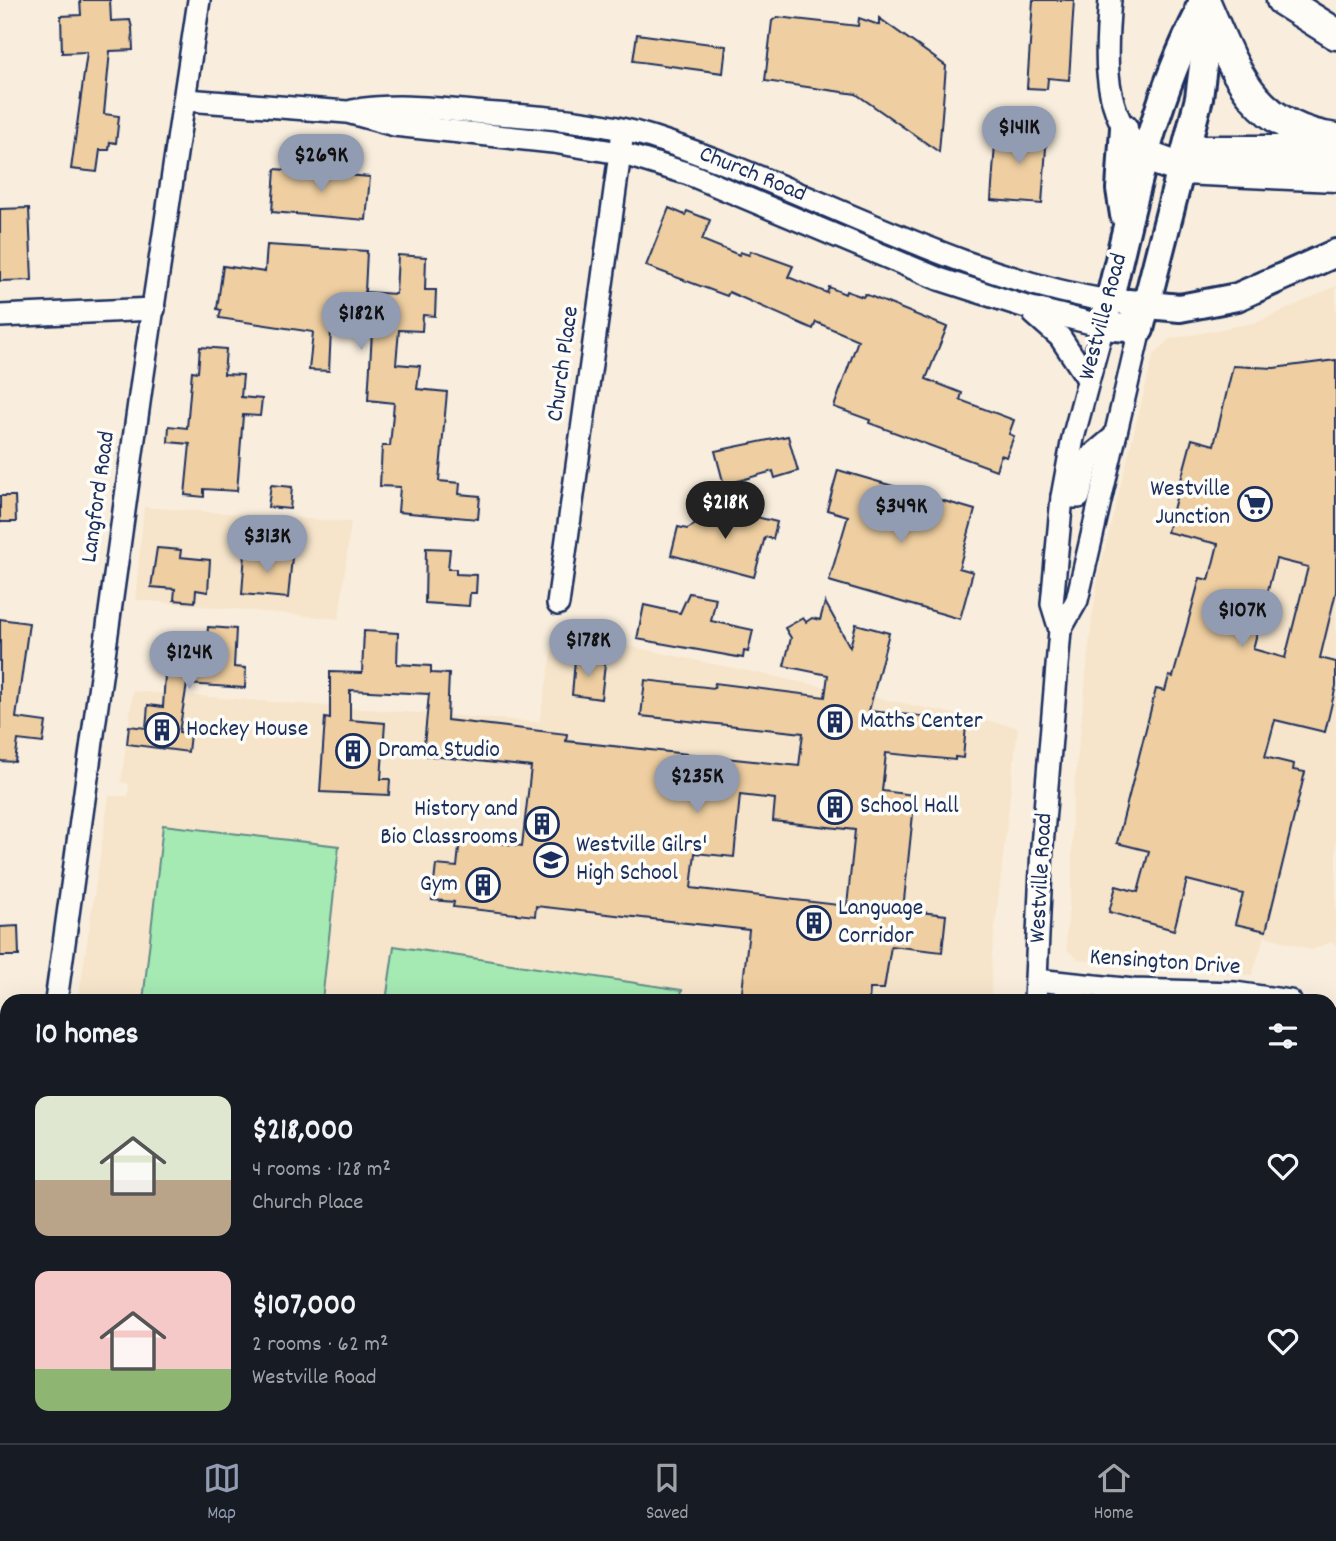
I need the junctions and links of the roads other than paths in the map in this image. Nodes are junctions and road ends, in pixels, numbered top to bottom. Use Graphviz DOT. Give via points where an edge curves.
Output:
graph roads {
  1 [pos="200,0"];
  2 [pos="1110,0"];
  3 [pos="1283,0"];
  4 [pos="1201,4"];
  5 [pos="1336,34"];
  6 [pos="186,100"];
  7 [pos="347,112"];
  8 [pos="623,130"];
  9 [pos="1336,139"];
  10 [pos="1139,141"];
  11 [pos="1336,151"];
  12 [pos="620,153"];
  13 [pos="1184,160"];
  14 [pos="1336,176"];
  15 [pos="1128,223"];
  16 [pos="1336,253"];
  17 [pos="1023,306"];
  18 [pos="154,309"];
  19 [pos="1106,314"];
  20 [pos="0,316"];
  21 [pos="1143,317"];
  22 [pos="1088,379"];
  23 [pos="1115,436"];
  24 [pos="1062,497"];
  25 [pos="558,604"];
  26 [pos="1060,630"];
  27 [pos="1035,991"];
  28 [pos="57,994"];
  29 [pos="1241,994"];
  1 -- 6 [label="street, Langford Road"];
  2 -- 10 [label="street" via="1108,73"];
  3 -- 5 [label="highway"];
  4 -- 9 [label="highway" via="1247,91 1278,120"];
  4 -- 10 [label="main road, Westville Road"];
  4 -- 13 [label="main road, Westville Road" via="1202,79"];
  6 -- 7 [label="street, Church Road"];
  6 -- 18 [label="street, Langford Road"];
  7 -- 8 [label="street, Church Road" via="394,105 565,120"];
  7 -- 12 [label="street, Church Road" via="394,125"];
  8 -- 12 [label="street, Church Place"];
  8 -- 19 [label="street, Church Road" via="671,144 973,265 1077,296"];
  10 -- 13 [label="highway"];
  10 -- 15 [label="main road, Westville Road"];
  10 -- 15 [label="main road" via="1120,189"];
  11 -- 13 [label="highway"];
  12 -- 17 [label="street, Church Road" via="689,174 875,253"];
  12 -- 25 [label="street, Church Place"];
  13 -- 14 [label="highway"];
  13 -- 21 [label="main road, Westville Road"];
  15 -- 19 [label="main road, Westville Road"];
  16 -- 21 [label="main road, Church Road" via="1237,298"];
  17 -- 19 [label="street, Church Road"];
  17 -- 22 [label="street" via="1054,328"];
  18 -- 20 [label="street"];
  18 -- 28 [label="street, Langford Road"];
  19 -- 21 [label="main road, Church Road"];
  19 -- 22 [label="street, Westville Road"];
  21 -- 23 [label="street, Westville Road"];
  22 -- 24 [label="street, Westville Road"];
  23 -- 24 [label="street" via="1089,458 1079,497"];
  23 -- 26 [label="street, Westville Road" via="1077,600"];
  24 -- 26 [label="street, Westville Road" via="1052,604"];
  26 -- 27 [label="street, Westville Road"];
  27 -- 29 [label="street, Kensington Drive"];
}
